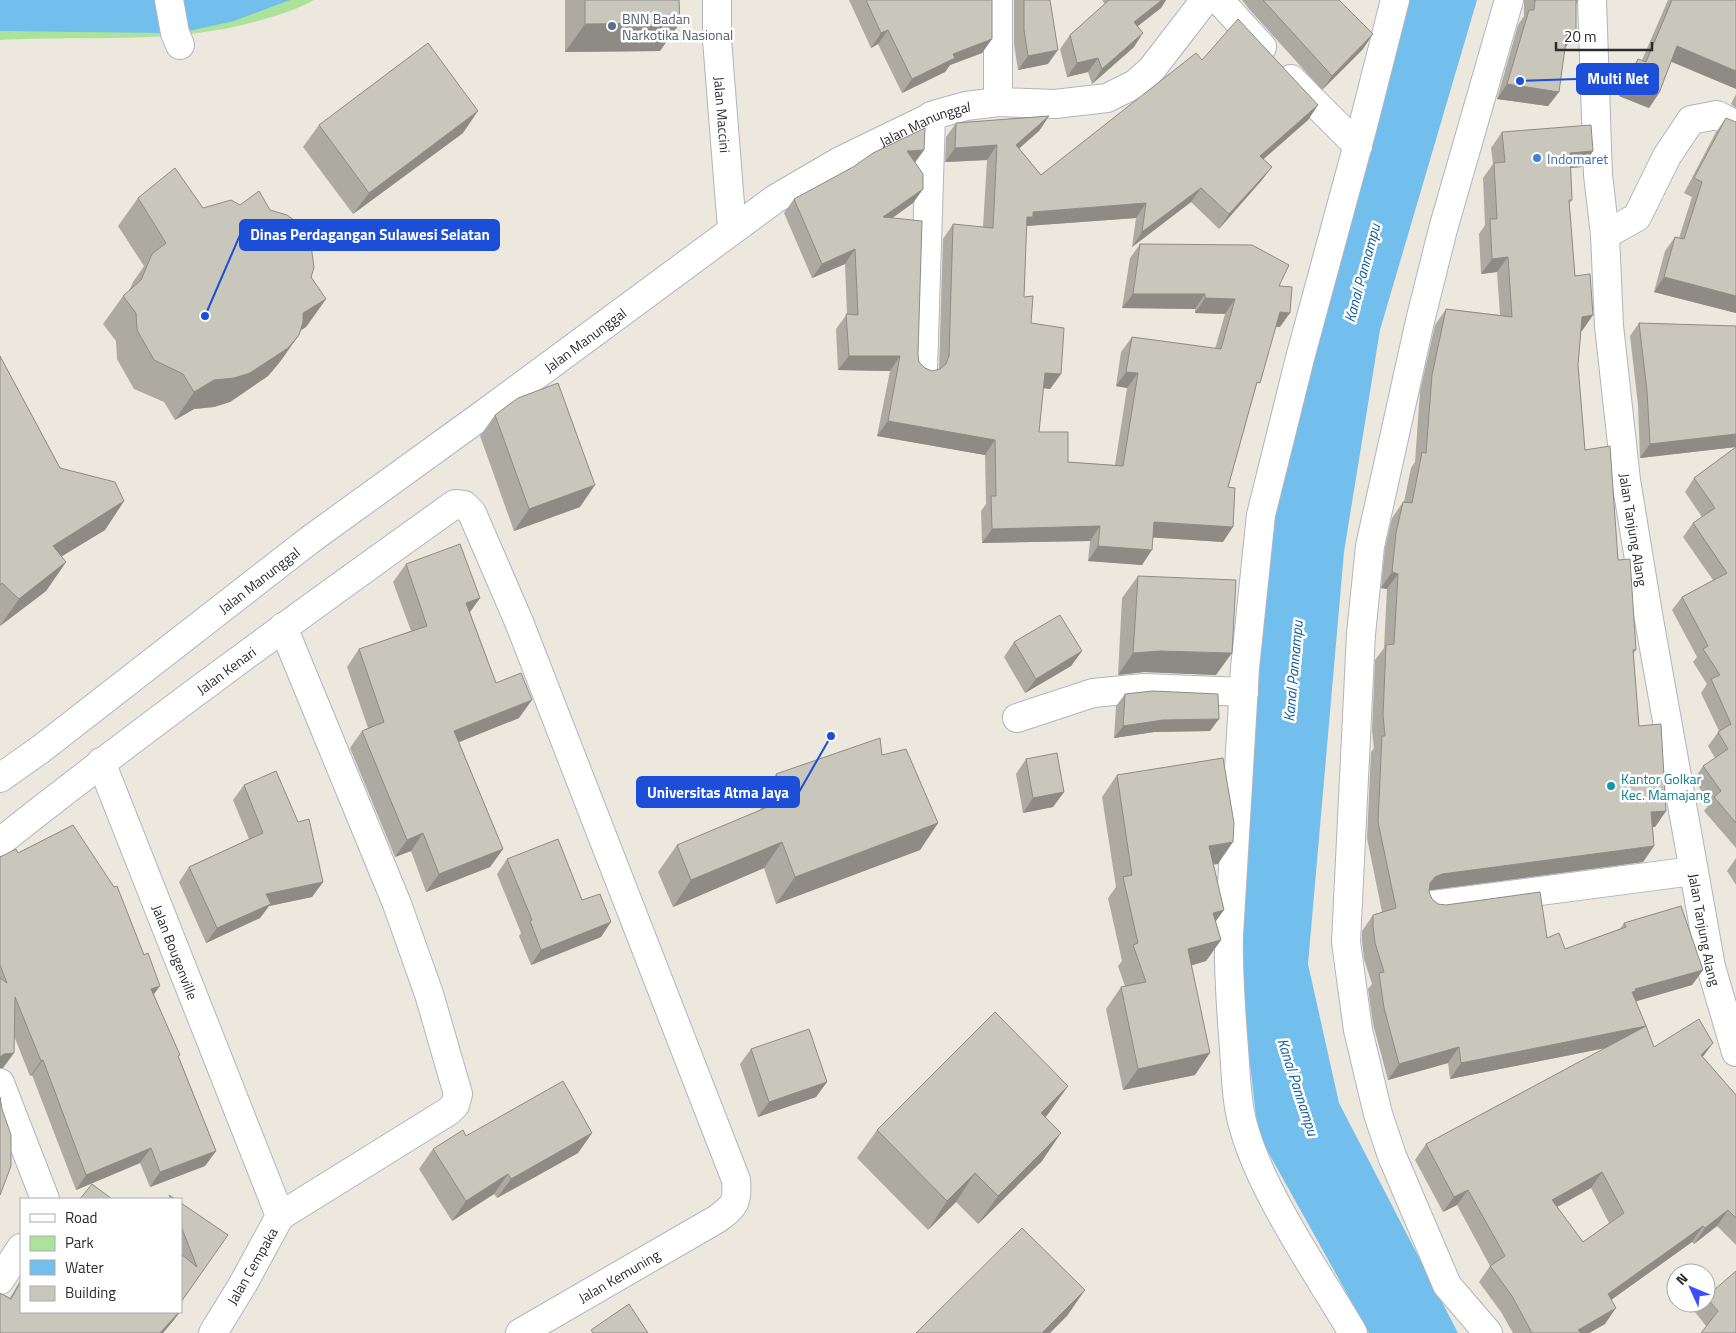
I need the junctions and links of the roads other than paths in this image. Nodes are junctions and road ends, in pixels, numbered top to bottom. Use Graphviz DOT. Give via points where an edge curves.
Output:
graph roads {
  1 [pos="169,0"];
  2 [pos="716,0"];
  3 [pos="998,0"];
  4 [pos="1206,0"];
  5 [pos="1220,0"];
  6 [pos="1394,0"];
  7 [pos="1509,0"];
  8 [pos="1592,0"];
  9 [pos="178,39"];
  10 [pos="998,102"];
  11 [pos="931,116"];
  12 [pos="1736,124"];
  13 [pos="1358,146"];
  14 [pos="732,228"];
  15 [pos="1605,235"];
  16 [pos="923,370"];
  17 [pos="455,504"];
  18 [pos="283,627"];
  19 [pos="1244,692"];
  20 [pos="1017,718"];
  21 [pos="101,762"];
  22 [pos="0,778"];
  23 [pos="0,842"];
  24 [pos="1693,871"];
  25 [pos="1433,906"];
  26 [pos="1736,1052"];
  27 [pos="0,1083"];
  28 [pos="250,1142"];
  29 [pos="45,1198"];
  30 [pos="280,1216"];
  31 [pos="20,1250"];
  32 [pos="0,1280"];
  33 [pos="213,1333"];
  34 [pos="520,1333"];
  35 [pos="1353,1333"];
  36 [pos="1488,1333"];
  1 -- 9 [label="street"];
  2 -- 14 [label="street, Jalan Maccini"];
  3 -- 10 [label="street"];
  4 -- 10 [label="street, Jalan Manunggal" via="1163,56 1135,84 1107,98 1075,103"];
  5 -- 13 [label="street" via="1307,97"];
  6 -- 13 [label="street"];
  7 -- 36 [label="street" via="1443,229 1370,546 1361,634 1346,942 1358,1030 1378,1114 1392,1156 1447,1285"];
  8 -- 15 [label="street, Jalan Tanjung Alang" via="1598,175"];
  10 -- 11 [label="street, Jalan Manunggal" via="966,106"];
  11 -- 14 [label="street, Jalan Manunggal" via="825,169"];
  11 -- 16 [label="street"];
  12 -- 15 [label="street" via="1717,115 1691,120 1667,156 1637,217"];
  13 -- 19 [label="street" via="1267,485 1258,541"];
  14 -- 22 [label="street, Jalan Manunggal" via="558,360 311,539"];
  15 -- 24 [label="street, Jalan Tanjung Alang" via="1609,326 1626,480"];
  17 -- 18 [label="street, Jalan Kenari"];
  17 -- 34 [label="street, Jalan Kemuning" via="464,505 472,513 519,622 736,1180 737,1194 733,1207 717,1219"];
  18 -- 21 [label="street, Jalan Kenari"];
  18 -- 30 [label="street" via="397,904 429,994 458,1094 449,1111"];
  19 -- 20 [label="street" via="1144,688 1093,693"];
  19 -- 35 [label="street" via="1228,964 1237,1088 1243,1125 1262,1174"];
  21 -- 23 [label="street, Jalan Kenari"];
  21 -- 28 [label="street, Jalan Bougenville"];
  24 -- 25 [label="street"];
  24 -- 26 [label="street, Jalan Tanjung Alang" via="1711,967"];
  27 -- 29 [label="street"];
  28 -- 30 [label="street, Jalan Cempaka"];
  30 -- 33 [label="street, Jalan Cempaka"];
  31 -- 32 [label="street"];
}
